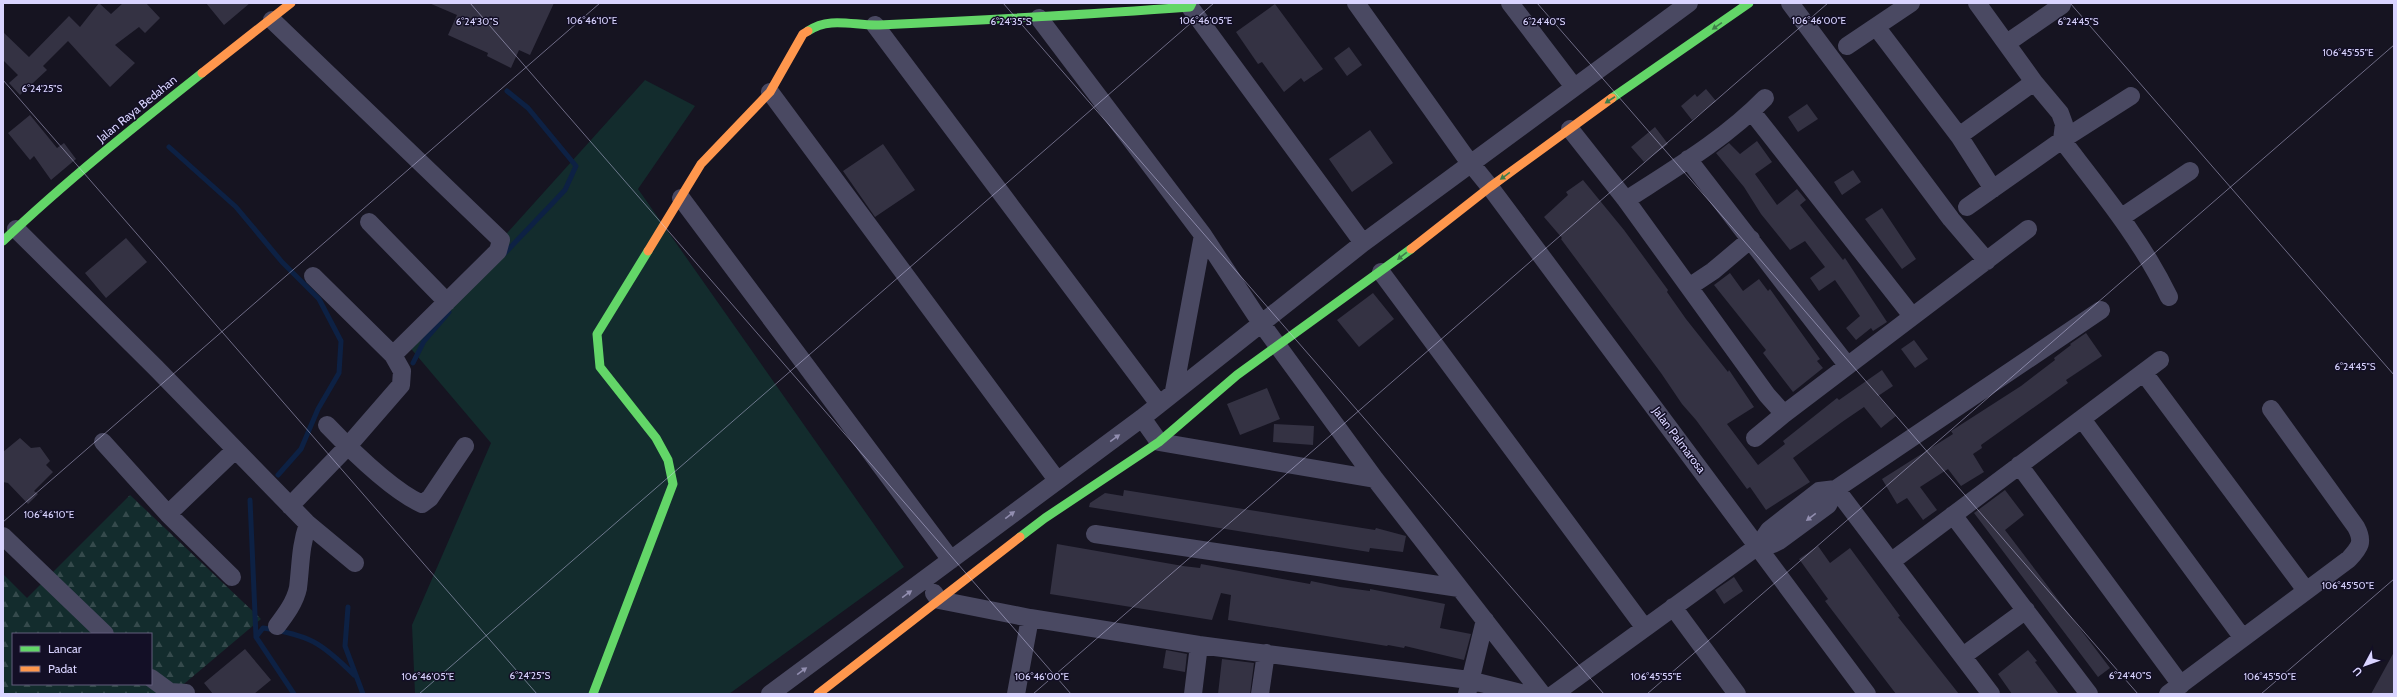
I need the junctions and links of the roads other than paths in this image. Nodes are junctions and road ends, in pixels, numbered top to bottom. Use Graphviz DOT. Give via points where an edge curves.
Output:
graph roads {
  1 [pos="291,3"];
  2 [pos="1356,3"];
  3 [pos="1510,3"];
  4 [pos="1689,3"];
  5 [pos="1749,3"];
  6 [pos="1790,3"];
  7 [pos="1911,3"];
  8 [pos="1978,3"];
  9 [pos="1191,5"];
  10 [pos="2062,5"];
  11 [pos="1039,18"];
  12 [pos="272,20"];
  13 [pos="875,25"];
  14 [pos="1877,28"];
  15 [pos="2007,43"];
  16 [pos="1847,46"];
  17 [pos="2034,82"];
  18 [pos="1574,86"];
  19 [pos="770,92"];
  20 [pos="2131,96"];
  21 [pos="1765,98"];
  22 [pos="1752,112"];
  23 [pos="1570,128"];
  24 [pos="1959,136"];
  25 [pos="2062,140"];
  26 [pos="1688,160"];
  27 [pos="1471,164"];
  28 [pos="2190,171"];
  29 [pos="1490,186"];
  30 [pos="1993,189"];
  31 [pos="680,198"];
  32 [pos="1626,200"];
  33 [pos="1967,207"];
  34 [pos="2122,217"];
  35 [pos="369,222"];
  36 [pos="16,229"];
  37 [pos="2028,229"];
  38 [pos="1203,235"];
  39 [pos="1751,239"];
  40 [pos="3,241"];
  41 [pos="1363,242"];
  42 [pos="1987,261"];
  43 [pos="1381,272"];
  44 [pos="313,276"];
  45 [pos="1689,287"];
  46 [pos="2169,297"];
  47 [pos="447,302"];
  48 [pos="2101,310"];
  49 [pos="1912,316"];
  50 [pos="1261,323"];
  51 [pos="1277,345"];
  52 [pos="392,355"];
  53 [pos="2160,360"];
  54 [pos="1847,365"];
  55 [pos="2144,372"];
  56 [pos="1174,392"];
  57 [pos="1159,404"];
  58 [pos="2271,409"];
  59 [pos="1784,414"];
  60 [pos="1142,418"];
  61 [pos="2082,419"];
  62 [pos="327,425"];
  63 [pos="1755,438"];
  64 [pos="103,442"];
  65 [pos="1159,442"];
  66 [pos="348,446"];
  67 [pos="465,446"];
  68 [pos="235,450"];
  69 [pos="2019,466"];
  70 [pos="1375,479"];
  71 [pos="1057,480"];
  72 [pos="1836,489"];
  73 [pos="290,506"];
  74 [pos="168,514"];
  75 [pos="1953,515"];
  76 [pos="308,524"];
  77 [pos="1096,534"];
  78 [pos="3,536"];
  79 [pos="1758,546"];
  80 [pos="951,560"];
  81 [pos="1892,561"];
  82 [pos="355,563"];
  83 [pos="232,577"];
  84 [pos="924,582"];
  85 [pos="1459,588"];
  86 [pos="2305,589"];
  87 [pos="939,600"];
  88 [pos="1673,607"];
  89 [pos="2026,610"];
  90 [pos="1030,618"];
  91 [pos="1485,620"];
  92 [pos="277,626"];
  93 [pos="1644,627"];
  94 [pos="104,633"];
  95 [pos="2242,637"];
  96 [pos="1199,645"];
  97 [pos="1266,653"];
  98 [pos="1963,656"];
  99 [pos="152,679"];
  100 [pos="1468,687"];
  101 [pos="2174,689"];
  102 [pos="186,693"];
  103 [pos="593,694"];
  104 [pos="770,694"];
  105 [pos="818,694"];
  106 [pos="1016,694"];
  107 [pos="1193,694"];
  108 [pos="1260,694"];
  109 [pos="1525,694"];
  110 [pos="1542,694"];
  111 [pos="1554,694"];
  112 [pos="1737,694"];
  113 [pos="1867,694"];
  114 [pos="1991,694"];
  115 [pos="2089,694"];
  1 -- 12 [label="street, Jalan Raya Bedahan"];
  2 -- 27 [label="street, Jalan Palmarosa"];
  3 -- 18 [label="street"];
  4 -- 18 [label="street"];
  5 -- 23 [label="street, one-way"];
  6 -- 42 [label="street" via="1951,219"];
  7 -- 14 [label="street"];
  8 -- 15 [label="street"];
  9 -- 11 [label="street"];
  9 -- 41 [label="street"];
  10 -- 15 [label="street"];
  11 -- 13 [label="street"];
  11 -- 38 [label="street"];
  12 -- 36 [label="street, Jalan Raya Bedahan" via="199,74 119,139"];
  12 -- 47 [label="street" via="501,240 498,251"];
  13 -- 19 [label="street" via="826,22 815,26 803,34"];
  13 -- 57 [label="street"];
  14 -- 16 [label="street"];
  14 -- 24 [label="street"];
  15 -- 17 [label="street"];
  17 -- 24 [label="street"];
  17 -- 25 [label="street" via="2060,113 2064,124"];
  18 -- 27 [label="street"];
  19 -- 31 [label="street" via="701,164"];
  19 -- 71 [label="street"];
  20 -- 25 [label="street"];
  21 -- 22 [label="street"];
  22 -- 26 [label="street"];
  22 -- 49 [label="street"];
  23 -- 29 [label="street, one-way"];
  23 -- 32 [label="street"];
  24 -- 30 [label="street"];
  25 -- 30 [label="street"];
  25 -- 34 [label="street"];
  26 -- 32 [label="street"];
  26 -- 39 [label="street"];
  27 -- 29 [label="street, Jalan Palmarosa"];
  27 -- 41 [label="street"];
  28 -- 34 [label="street"];
  29 -- 43 [label="street, one-way"];
  29 -- 79 [label="street, Jalan Palmarosa"];
  30 -- 33 [label="street"];
  31 -- 80 [label="street"];
  31 -- 103 [label="street" via="597,334 600,367 656,438 668,460 673,484"];
  32 -- 45 [label="street"];
  34 -- 46 [label="street" via="2155,269"];
  35 -- 47 [label="street"];
  36 -- 40 [label="street, Jalan Raya Bedahan"];
  36 -- 68 [label="street"];
  37 -- 42 [label="street"];
  38 -- 50 [label="street"];
  38 -- 56 [label="street"];
  39 -- 45 [label="street"];
  39 -- 54 [label="street"];
  41 -- 50 [label="street"];
  42 -- 49 [label="street"];
  43 -- 51 [label="street"];
  43 -- 93 [label="street"];
  44 -- 52 [label="street"];
  45 -- 59 [label="street" via="1767,395"];
  47 -- 52 [label="street"];
  48 -- 72 [label="street"];
  49 -- 54 [label="street"];
  50 -- 51 [label="street"];
  50 -- 56 [label="street"];
  51 -- 65 [label="street" via="1237,375"];
  51 -- 70 [label="street"];
  52 -- 66 [label="street" via="402,372 401,385"];
  53 -- 55 [label="street"];
  54 -- 59 [label="street"];
  55 -- 61 [label="street"];
  55 -- 86 [label="street"];
  56 -- 57 [label="street"];
  57 -- 60 [label="street"];
  58 -- 86 [label="street" via="2361,537 2361,544 2349,559"];
  59 -- 63 [label="street"];
  60 -- 65 [label="street"];
  71 -- 60 [label="street, one-way"];
  61 -- 69 [label="street"];
  61 -- 95 [label="street"];
  62 -- 66 [label="street"];
  64 -- 74 [label="street"];
  65 -- 70 [label="street"];
  65 -- 87 [label="street" via="1045,518"];
  66 -- 67 [label="street" via="410,499 422,504 430,498"];
  66 -- 73 [label="street"];
  68 -- 73 [label="street"];
  68 -- 74 [label="street"];
  69 -- 75 [label="street"];
  69 -- 101 [label="street"];
  70 -- 85 [label="street"];
  80 -- 71 [label="street, one-way"];
  72 -- 79 [label="street" via="1828,504 1779,541"];
  72 -- 81 [label="street"];
  73 -- 76 [label="street"];
  74 -- 83 [label="street"];
  75 -- 81 [label="street"];
  75 -- 89 [label="street"];
  76 -- 82 [label="street"];
  76 -- 92 [label="street" via="301,542 298,588 289,610"];
  77 -- 85 [label="street"];
  78 -- 94 [label="street"];
  79 -- 88 [label="street"];
  79 -- 113 [label="street, Jalan Palmarosa"];
  80 -- 84 [label="street"];
  81 -- 98 [label="street"];
  84 -- 87 [label="street"];
  104 -- 84 [label="street, one-way"];
  85 -- 91 [label="street"];
  86 -- 95 [label="street"];
  87 -- 90 [label="street"];
  87 -- 105 [label="street"];
  88 -- 93 [label="street"];
  88 -- 112 [label="street"];
  89 -- 98 [label="street"];
  89 -- 115 [label="street"];
  90 -- 96 [label="street"];
  90 -- 106 [label="street"];
  91 -- 100 [label="street"];
  91 -- 110 [label="street"];
  93 -- 111 [label="street"];
  95 -- 101 [label="street"];
  96 -- 97 [label="street"];
  96 -- 107 [label="street"];
  97 -- 100 [label="street"];
  97 -- 108 [label="street"];
  98 -- 114 [label="street"];
  99 -- 102 [label="street" via="170,692"];
  100 -- 109 [label="street"];
}
